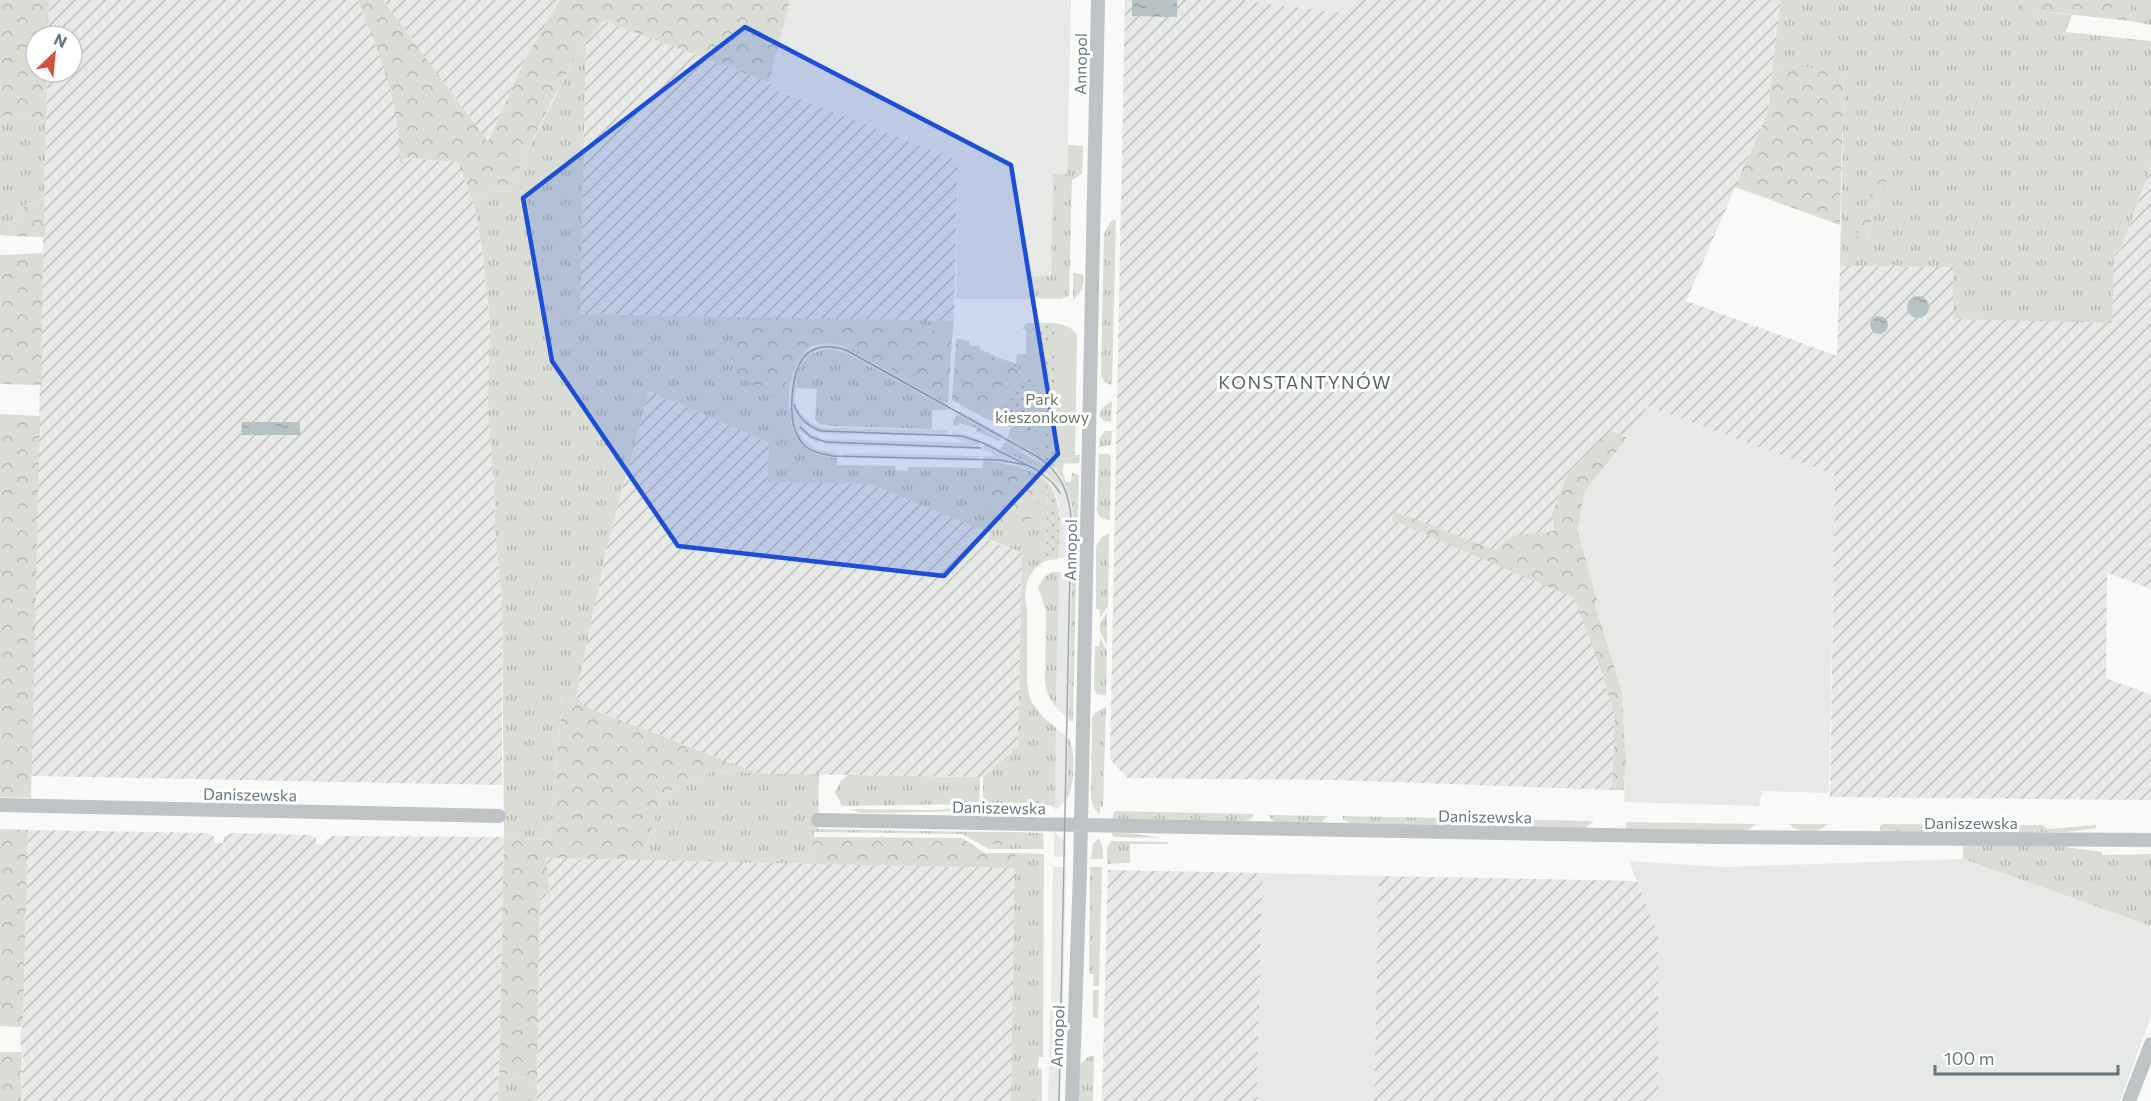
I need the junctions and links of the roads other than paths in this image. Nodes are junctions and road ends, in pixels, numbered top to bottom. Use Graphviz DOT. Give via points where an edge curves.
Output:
graph roads {
  1 [pos="1098,0"];
  2 [pos="0,805"];
  3 [pos="499,816"];
  4 [pos="818,820"];
  5 [pos="1080,825"];
  6 [pos="2151,840"];
  7 [pos="2151,1044"];
  8 [pos="1072,1101"];
  9 [pos="2129,1101"];
  1 -- 5 [label="street, Annopol"];
  2 -- 3 [label="street, Daniszewska"];
  4 -- 5 [label="street, Daniszewska"];
  5 -- 6 [label="street, Daniszewska" via="1696,837"];
  5 -- 8 [label="street, Annopol"];
  7 -- 9 [label="street"];
}
